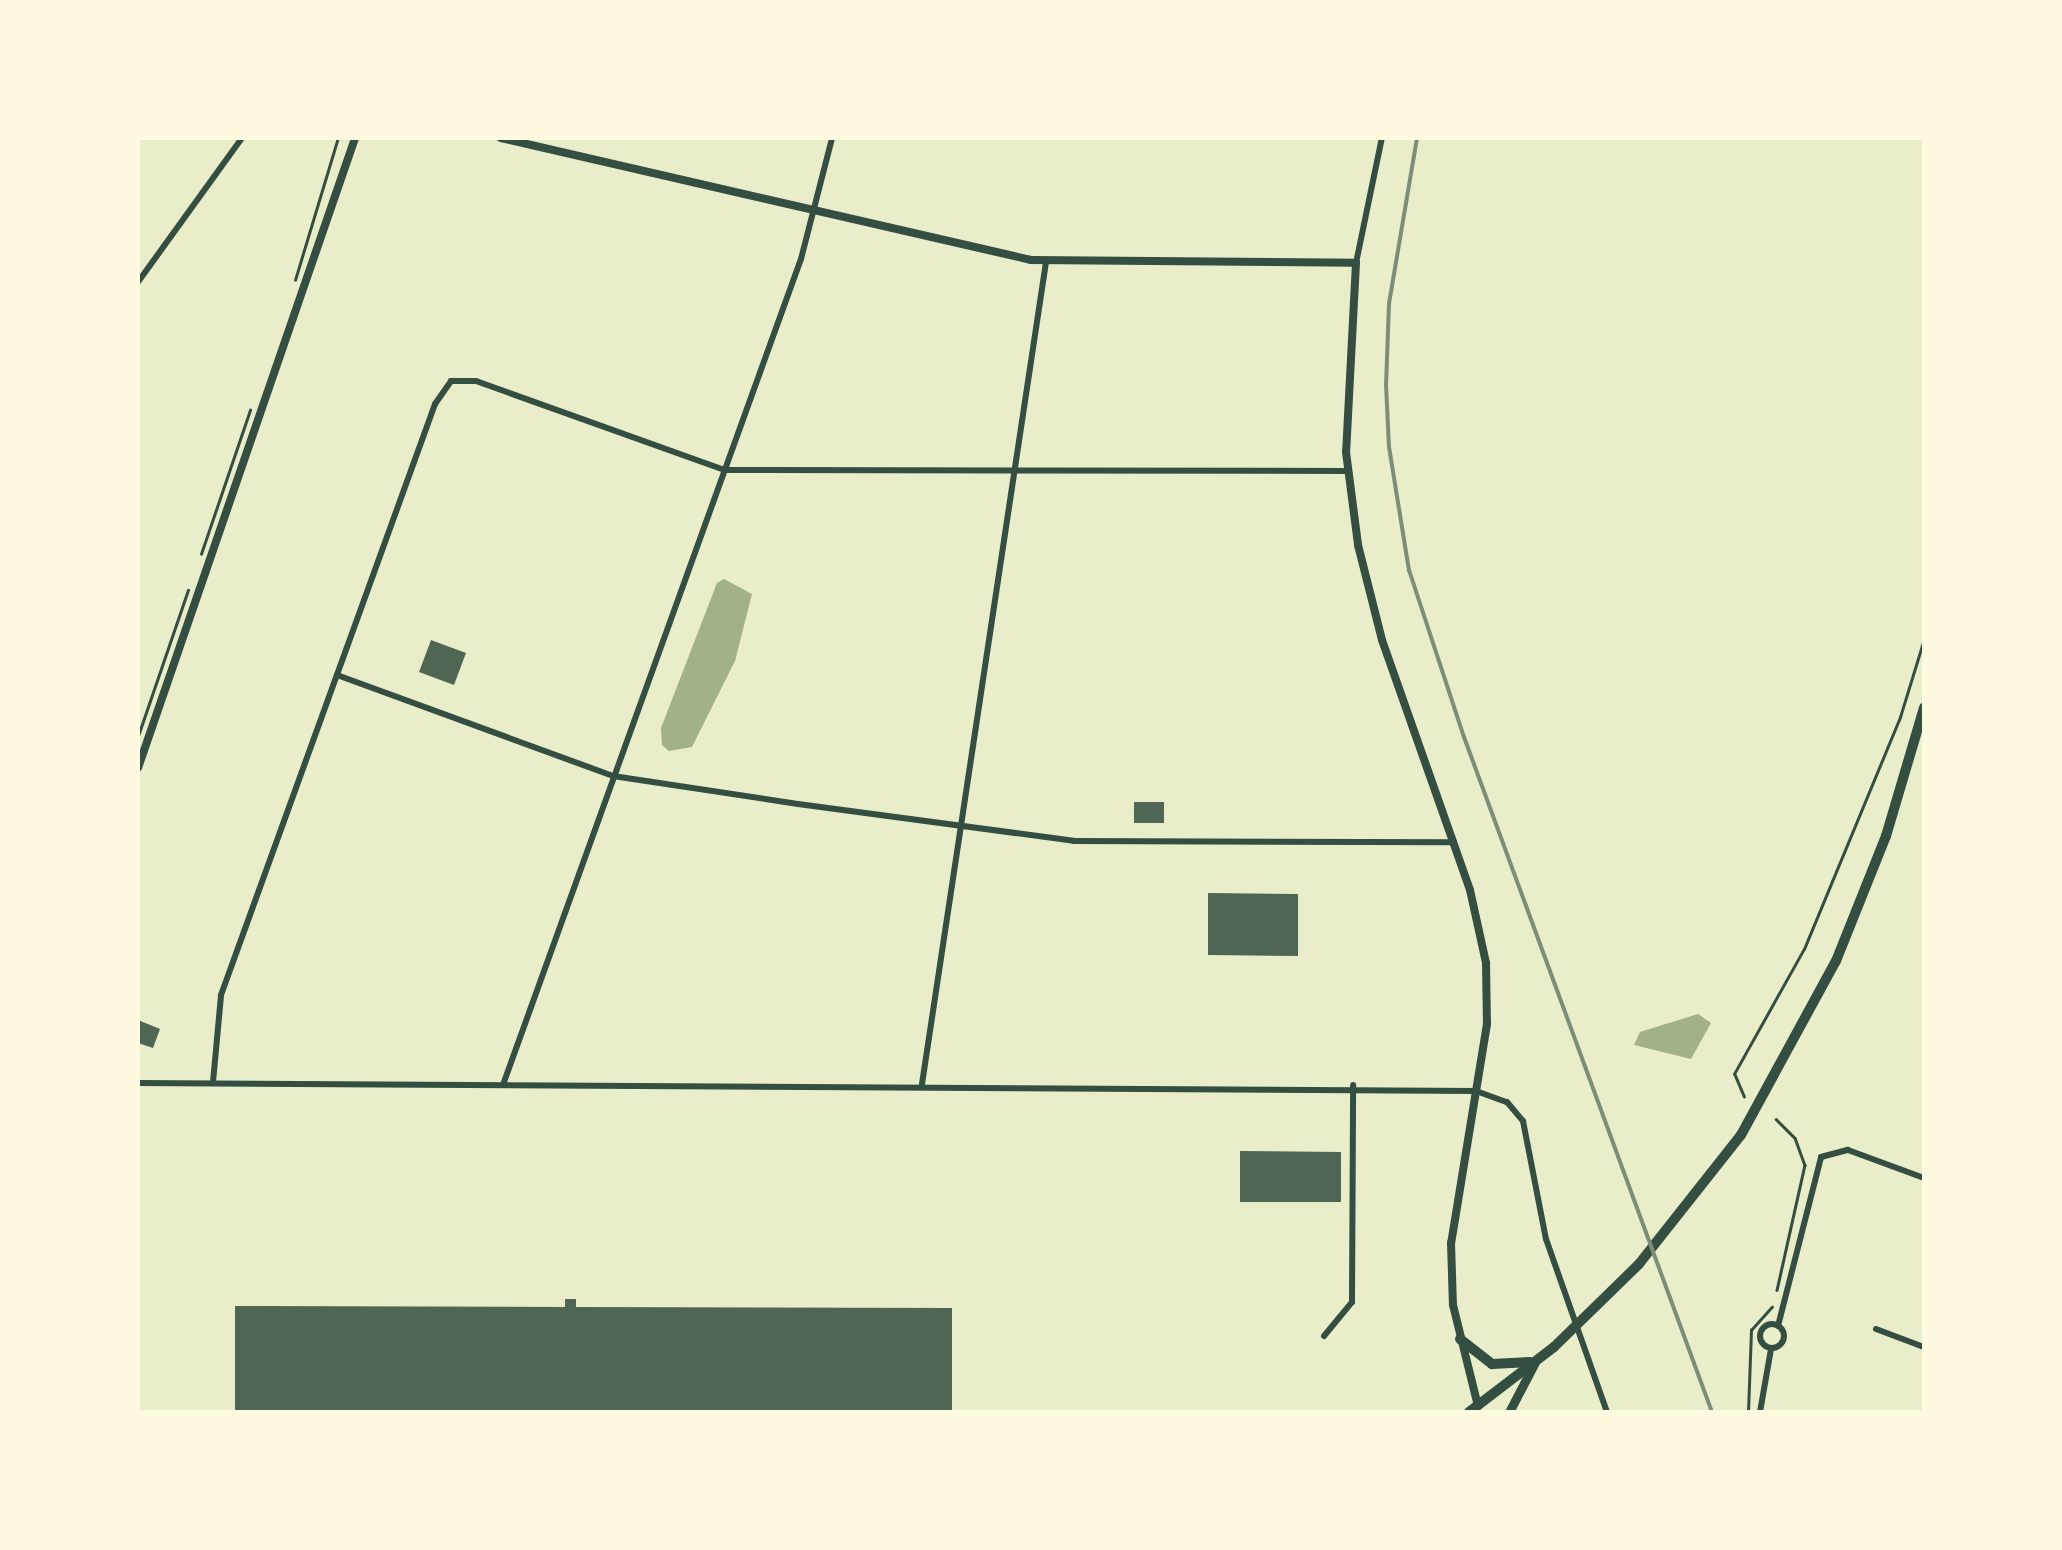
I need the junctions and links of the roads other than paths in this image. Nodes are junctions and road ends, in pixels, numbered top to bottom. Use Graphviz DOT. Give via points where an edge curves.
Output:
graph roads {
  1 [pos="242,138"];
  2 [pos="501,138"];
  3 [pos="832,138"];
  4 [pos="1382,138"];
  5 [pos="355,140"];
  6 [pos="519,140"];
  7 [pos="816,213"];
  8 [pos="1046,262"];
  9 [pos="1356,263"];
  10 [pos="138,282"];
  11 [pos="725,470"];
  12 [pos="1348,471"];
  13 [pos="1012,472"];
  14 [pos="337,675"];
  15 [pos="1924,708"];
  16 [pos="1922,723"];
  17 [pos="138,768"];
  18 [pos="613,776"];
  19 [pos="960,827"];
  20 [pos="1455,842"];
  21 [pos="138,1082"];
  22 [pos="213,1082"];
  23 [pos="504,1082"];
  24 [pos="922,1084"];
  25 [pos="1353,1085"];
  26 [pos="1476,1091"];
  27 [pos="1924,1178"];
  28 [pos="1773,1307"];
  29 [pos="1782,1309"];
  30 [pos="1778,1326"];
  31 [pos="1876,1329"];
  32 [pos="1324,1336"];
  33 [pos="1460,1339"];
  34 [pos="1924,1347"];
  35 [pos="1772,1348"];
  36 [pos="1540,1358"];
  37 [pos="1476,1410"];
  38 [pos="1509,1412"];
  39 [pos="1607,1412"];
  40 [pos="1760,1412"];
  1 -- 10 [label="street"];
  2 -- 6 [label="street"];
  3 -- 7 [label="street"];
  4 -- 9 [label="street"];
  5 -- 17 [label="street"];
  6 -- 7 [label="street"];
  7 -- 8 [label="street"];
  7 -- 11 [label="street"];
  8 -- 9 [label="street"];
  8 -- 13 [label="street"];
  9 -- 12 [label="street"];
  11 -- 13 [label="street"];
  11 -- 14 [label="street" via="476,381 451,381 435,404"];
  11 -- 18 [label="street"];
  12 -- 13 [label="street"];
  12 -- 20 [label="street" via="1374,616"];
  13 -- 19 [label="street"];
  14 -- 18 [label="street"];
  14 -- 22 [label="street" via="220,995"];
  15 -- 16 [label="main road"];
  16 -- 36 [label="main road" via="1878,859 1812,1012 1757,1110 1691,1205"];
  18 -- 19 [label="street"];
  18 -- 23 [label="street"];
  19 -- 20 [label="street" via="1107,842"];
  19 -- 24 [label="street"];
  20 -- 26 [label="street" via="1487,977"];
  21 -- 22 [label="street"];
  22 -- 23 [label="street"];
  23 -- 24 [label="street"];
  24 -- 25 [label="street"];
  25 -- 26 [label="street"];
  25 -- 32 [label="street" via="1352,1302"];
  26 -- 33 [label="street" via="1452,1216 1451,1283"];
  26 -- 39 [label="street" via="1507,1102 1523,1121 1546,1239"];
  27 -- 29 [label="street" via="1851,1150 1824,1155"];
  28 -- 29 [label="street"];
  29 -- 30 [label="street"];
  30 -- 35 [label="street" via="1784,1340"];
  30 -- 35 [label="street" via="1766,1325 1759,1335"];
  31 -- 34 [label="street"];
  33 -- 36 [label="main road" via="1496,1366"];
  33 -- 37 [label="street"];
  35 -- 40 [label="street"];
  36 -- 37 [label="main road"];
  36 -- 38 [label="main road"];
}
